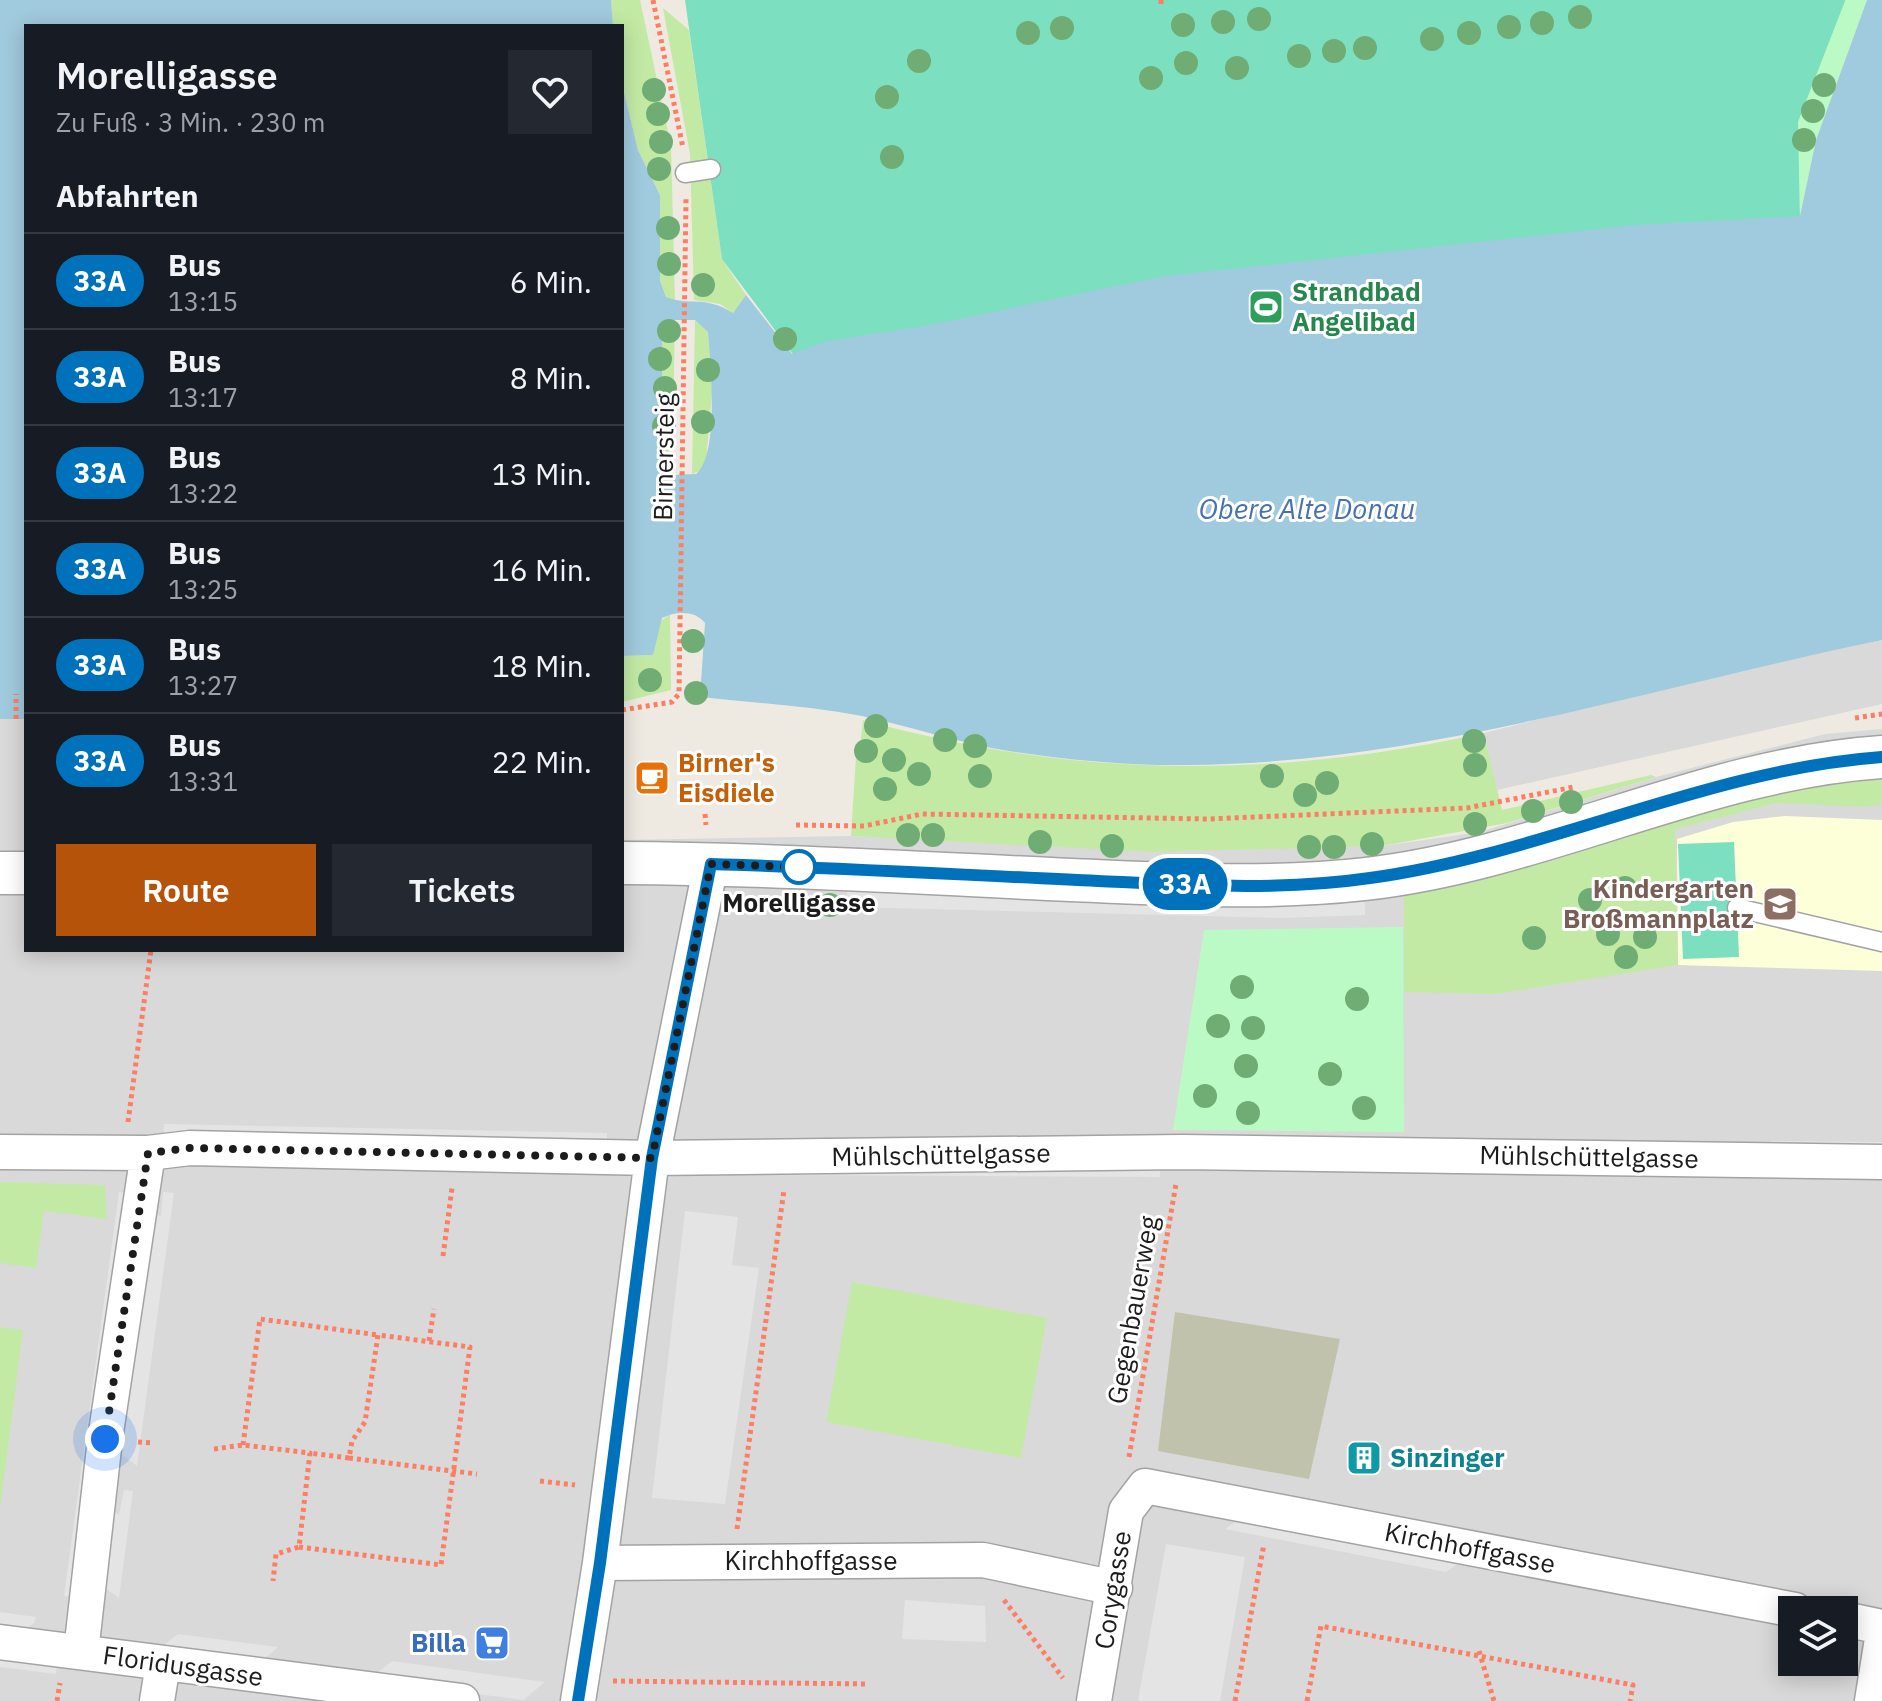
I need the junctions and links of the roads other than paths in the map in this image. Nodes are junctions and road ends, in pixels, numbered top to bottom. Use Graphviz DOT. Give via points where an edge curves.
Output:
graph roads {
  1 [pos="711,169"];
  2 [pos="685,173"];
  3 [pos="1882,757"];
  4 [pos="708,844"];
  5 [pos="624,863"];
  6 [pos="0,873"];
  7 [pos="24,873"];
  8 [pos="1737,908"];
  9 [pos="1882,942"];
  10 [pos="0,1152"];
  11 [pos="148,1153"];
  12 [pos="652,1158"];
  13 [pos="1882,1162"];
  14 [pos="1145,1486"];
  15 [pos="600,1563"];
  16 [pos="1115,1588"];
  17 [pos="1778,1607"];
  18 [pos="1858,1622"];
  19 [pos="1882,1627"];
  20 [pos="1882,1639"];
  21 [pos="0,1642"];
  22 [pos="81,1652"];
  23 [pos="163,1664"];
  24 [pos="1084,1696"];
  25 [pos="157,1701"];
  26 [pos="462,1701"];
  27 [pos="578,1701"];
  28 [pos="1872,1701"];
  1 -- 2 [label="lane"];
  3 -- 4 [label="street" via="1761,773 1467,861 1336,882 1136,882"];
  4 -- 5 [label="street"];
  4 -- 12 [label="street"];
  6 -- 7 [label="street"];
  8 -- 9 [label="lane"];
  10 -- 11 [label="street, Mühlschüttelgasse"];
  11 -- 12 [label="street, Mühlschüttelgasse" via="190,1148"];
  11 -- 22 [label="street" via="105,1439"];
  12 -- 13 [label="street, Mühlschüttelgasse" via="1182,1152"];
  12 -- 15 [label="street"];
  14 -- 16 [label="street, Corygasse" via="1126,1511"];
  14 -- 17 [label="street, Kirchhoffgasse"];
  15 -- 16 [label="street, Kirchhoffgasse" via="983,1560"];
  15 -- 27 [label="street"];
  16 -- 24 [label="street, Corygasse"];
  18 -- 19 [label="street"];
  20 -- 28 [label="street"];
  21 -- 22 [label="street, Floridusgasse"];
  22 -- 23 [label="street, Floridusgasse"];
  23 -- 25 [label="street"];
  23 -- 26 [label="street, Floridusgasse"];
}
